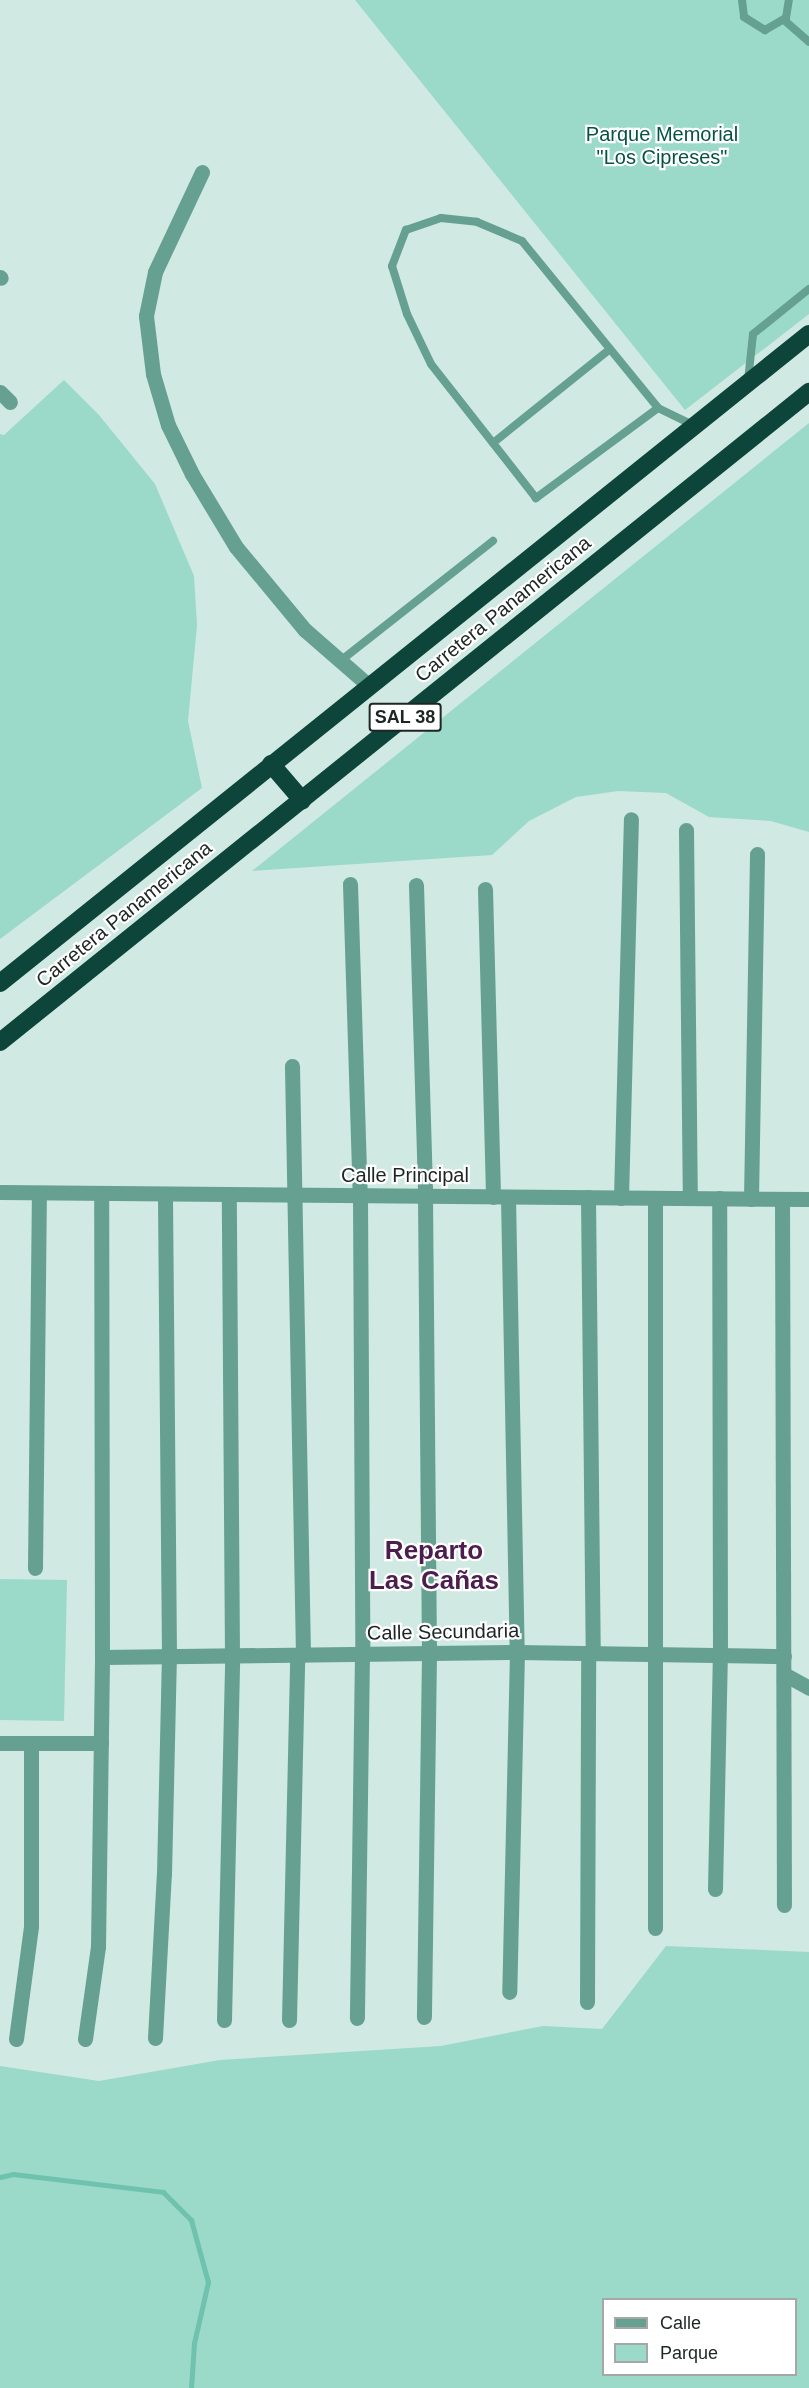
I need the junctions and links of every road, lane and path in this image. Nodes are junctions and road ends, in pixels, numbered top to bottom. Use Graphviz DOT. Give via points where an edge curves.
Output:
graph roads {
  1 [pos="742,0"];
  2 [pos="789,0"];
  3 [pos="784,20"];
  4 [pos="809,42"];
  5 [pos="202,172"];
  6 [pos="809,289"];
  7 [pos="809,334"];
  8 [pos="610,349"];
  9 [pos="747,384"];
  10 [pos="809,392"];
  11 [pos="658,408"];
  12 [pos="695,426"];
  13 [pos="493,443"];
  14 [pos="493,541"];
  15 [pos="338,662"];
  16 [pos="368,686"];
  17 [pos="271,764"];
  18 [pos="302,800"];
  19 [pos="631,819"];
  20 [pos="686,830"];
  21 [pos="757,854"];
  22 [pos="350,884"];
  23 [pos="416,885"];
  24 [pos="485,889"];
  25 [pos="0,983"];
  26 [pos="0,1042"];
  27 [pos="292,1066"];
  28 [pos="0,1192"];
  29 [pos="39,1193"];
  30 [pos="100,1194"];
  31 [pos="165,1194"];
  32 [pos="229,1195"];
  33 [pos="296,1196"];
  34 [pos="360,1196"];
  35 [pos="425,1196"];
  36 [pos="500,1197"];
  37 [pos="588,1197"];
  38 [pos="621,1198"];
  39 [pos="655,1198"];
  40 [pos="690,1198"];
  41 [pos="718,1198"];
  42 [pos="752,1199"];
  43 [pos="782,1199"];
  44 [pos="809,1199"];
  45 [pos="35,1568"];
  46 [pos="517,1652"];
  47 [pos="591,1653"];
  48 [pos="362,1654"];
  49 [pos="429,1654"];
  50 [pos="657,1654"];
  51 [pos="300,1655"];
  52 [pos="720,1655"];
  53 [pos="169,1656"];
  54 [pos="232,1656"];
  55 [pos="784,1656"];
  56 [pos="102,1657"];
  57 [pos="784,1674"];
  58 [pos="809,1688"];
  59 [pos="0,1743"];
  60 [pos="31,1743"];
  61 [pos="101,1743"];
  62 [pos="716,1889"];
  63 [pos="784,1905"];
  64 [pos="655,1928"];
  65 [pos="509,1992"];
  66 [pos="587,2002"];
  67 [pos="424,2017"];
  68 [pos="357,2018"];
  69 [pos="224,2020"];
  70 [pos="289,2020"];
  71 [pos="155,2038"];
  72 [pos="16,2039"];
  73 [pos="85,2039"];
  1 -- 3 [label="lane" via="744,17 757,28 773,28"];
  2 -- 3 [label="lane"];
  3 -- 4 [label="lane"];
  5 -- 15 [label="street" via="155,272 146,316 153,374 173,435 236,547 304,630"];
  6 -- 9 [label="lane" via="753,334"];
  7 -- 9 [label="highway, Carretera Panamericana / SAL 38"];
  8 -- 11 [label="lane"];
  8 -- 13 [label="lane"];
  8 -- 13 [label="lane" via="522,241 477,222 441,218 406,230 392,266 407,314 431,364"];
  9 -- 12 [label="highway, Carretera Panamericana / SAL 38"];
  10 -- 18 [label="highway, Carretera Panamericana / SAL 38"];
  11 -- 12 [label="lane"];
  11 -- 13 [label="lane" via="536,498"];
  12 -- 16 [label="highway, Carretera Panamericana / SAL 38"];
  14 -- 15 [label="lane"];
  15 -- 16 [label="street"];
  16 -- 17 [label="highway, Carretera Panamericana / SAL 38"];
  17 -- 18 [label="highway"];
  17 -- 25 [label="highway, Carretera Panamericana / SAL 38"];
  18 -- 26 [label="highway, Carretera Panamericana / SAL 38"];
  19 -- 38 [label="street"];
  20 -- 40 [label="street"];
  21 -- 42 [label="street"];
  22 -- 34 [label="street"];
  23 -- 35 [label="street"];
  24 -- 36 [label="street"];
  27 -- 33 [label="street"];
  28 -- 29 [label="street, Calle Principal"];
  29 -- 30 [label="street, Calle Principal"];
  29 -- 45 [label="street"];
  30 -- 31 [label="street, Calle Principal"];
  30 -- 56 [label="street"];
  31 -- 32 [label="street, Calle Principal"];
  31 -- 53 [label="street"];
  32 -- 33 [label="street, Calle Principal"];
  32 -- 54 [label="street"];
  33 -- 34 [label="street, Calle Principal"];
  33 -- 51 [label="street"];
  34 -- 35 [label="street, Calle Principal"];
  34 -- 48 [label="street"];
  35 -- 36 [label="street, Calle Principal"];
  35 -- 49 [label="street"];
  36 -- 37 [label="street, Calle Principal"];
  36 -- 46 [label="street"];
  37 -- 38 [label="street, Calle Principal"];
  37 -- 47 [label="street"];
  38 -- 39 [label="street, Calle Principal"];
  39 -- 40 [label="street, Calle Principal"];
  39 -- 50 [label="street"];
  40 -- 41 [label="street, Calle Principal"];
  41 -- 42 [label="street, Calle Principal"];
  41 -- 52 [label="street"];
  42 -- 43 [label="street, Calle Principal"];
  43 -- 44 [label="street, Calle Principal"];
  43 -- 55 [label="street"];
  46 -- 47 [label="street, Calle Secundaria"];
  46 -- 49 [label="street, Calle Secundaria"];
  46 -- 65 [label="street"];
  47 -- 50 [label="street, Calle Secundaria"];
  47 -- 66 [label="street"];
  48 -- 49 [label="street, Calle Secundaria"];
  48 -- 51 [label="street, Calle Secundaria"];
  48 -- 68 [label="street"];
  49 -- 67 [label="street"];
  50 -- 52 [label="street, Calle Secundaria"];
  50 -- 64 [label="street"];
  51 -- 54 [label="street, Calle Secundaria"];
  51 -- 70 [label="street"];
  52 -- 55 [label="street, Calle Secundaria"];
  52 -- 62 [label="street"];
  53 -- 54 [label="street, Calle Secundaria"];
  53 -- 56 [label="street, Calle Secundaria"];
  53 -- 71 [label="street"];
  54 -- 69 [label="street"];
  55 -- 57 [label="street"];
  56 -- 61 [label="street"];
  57 -- 58 [label="street"];
  57 -- 63 [label="street"];
  59 -- 60 [label="street"];
  60 -- 61 [label="street"];
  60 -- 72 [label="street" via="31,1926"];
  61 -- 73 [label="street" via="98,1947"];
}
